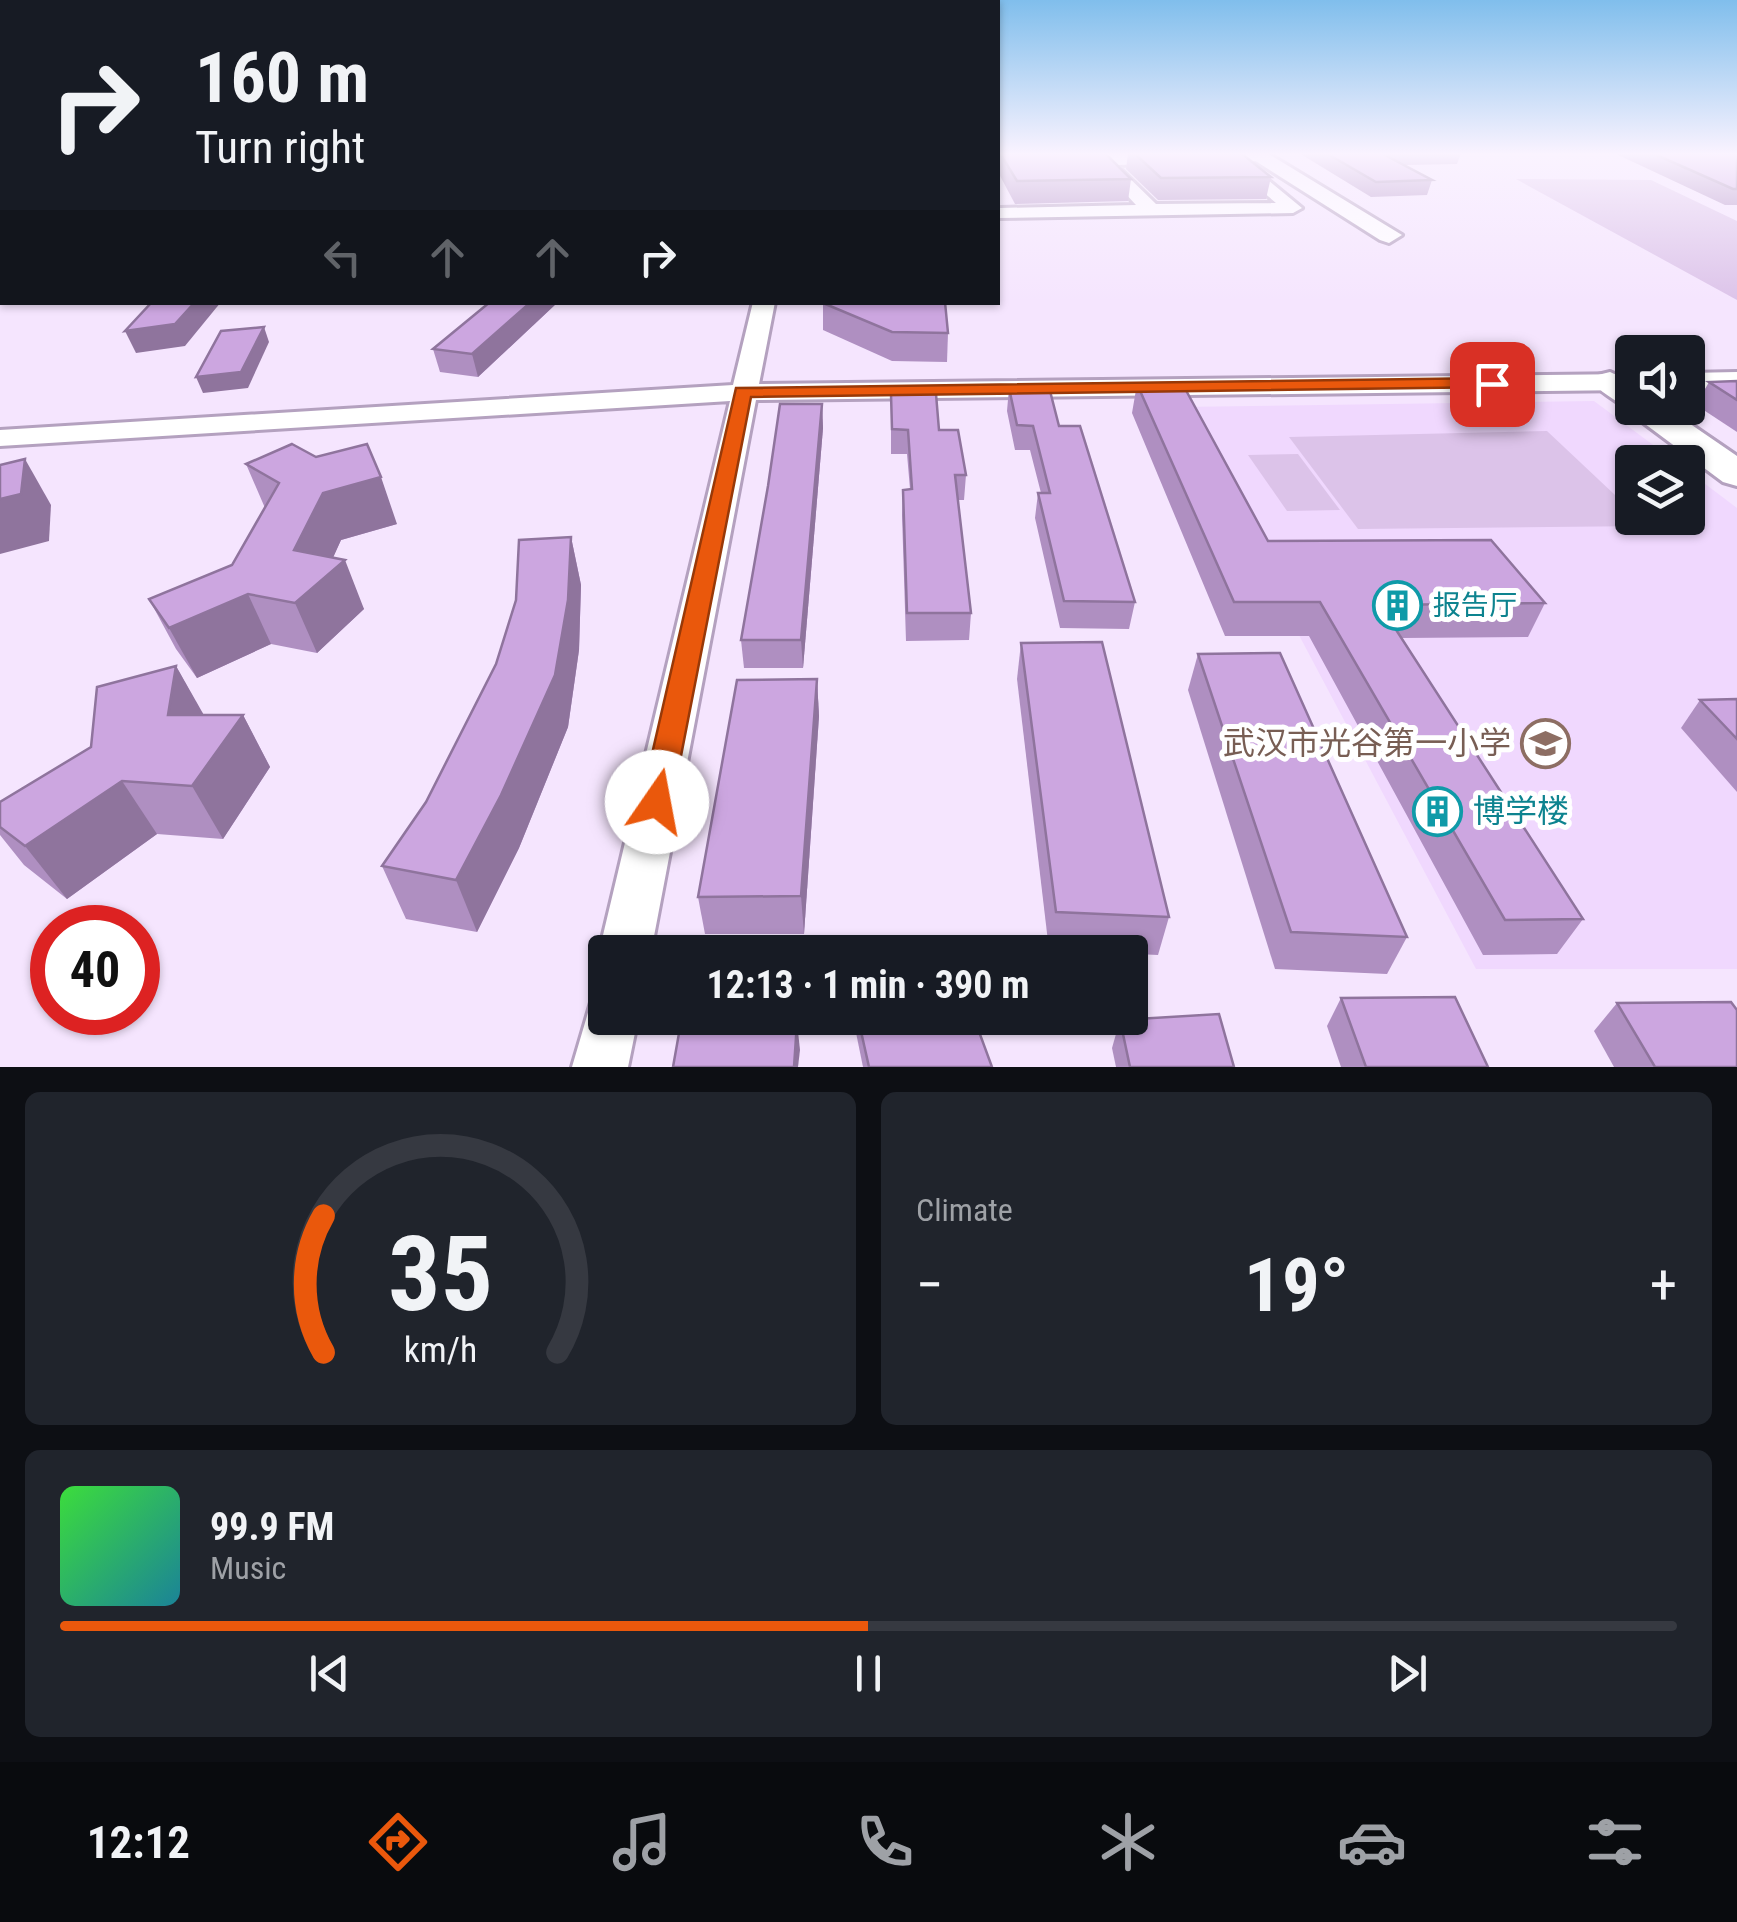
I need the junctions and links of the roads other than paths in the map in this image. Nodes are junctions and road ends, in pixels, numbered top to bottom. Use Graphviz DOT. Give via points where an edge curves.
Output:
graph roads {
  1 [pos="1144,203"];
  2 [pos="1289,203"];
  3 [pos="1331,203"];
  4 [pos="1151,210"];
  5 [pos="1000,211"];
  6 [pos="1388,235"];
  7 [pos="763,305"];
  8 [pos="1737,380"];
  9 [pos="1705,381"];
  10 [pos="1615,387"];
  11 [pos="740,409"];
  12 [pos="1669,425"];
  13 [pos="0,438"];
  14 [pos="1737,474"];
  15 [pos="629,935"];
  16 [pos="607,1035"];
  17 [pos="600,1067"];
  1 -- 4 [label="street"];
  2 -- 4 [label="street" via="1293,208"];
  3 -- 6 [label="main road"];
  4 -- 5 [label="street"];
  7 -- 11 [label="street"];
  8 -- 9 [label="street"];
  10 -- 11 [label="street"];
  11 -- 13 [label="street"];
  11 -- 15 [label="street"];
  12 -- 14 [label="main road"];
  16 -- 17 [label="street"];
}
